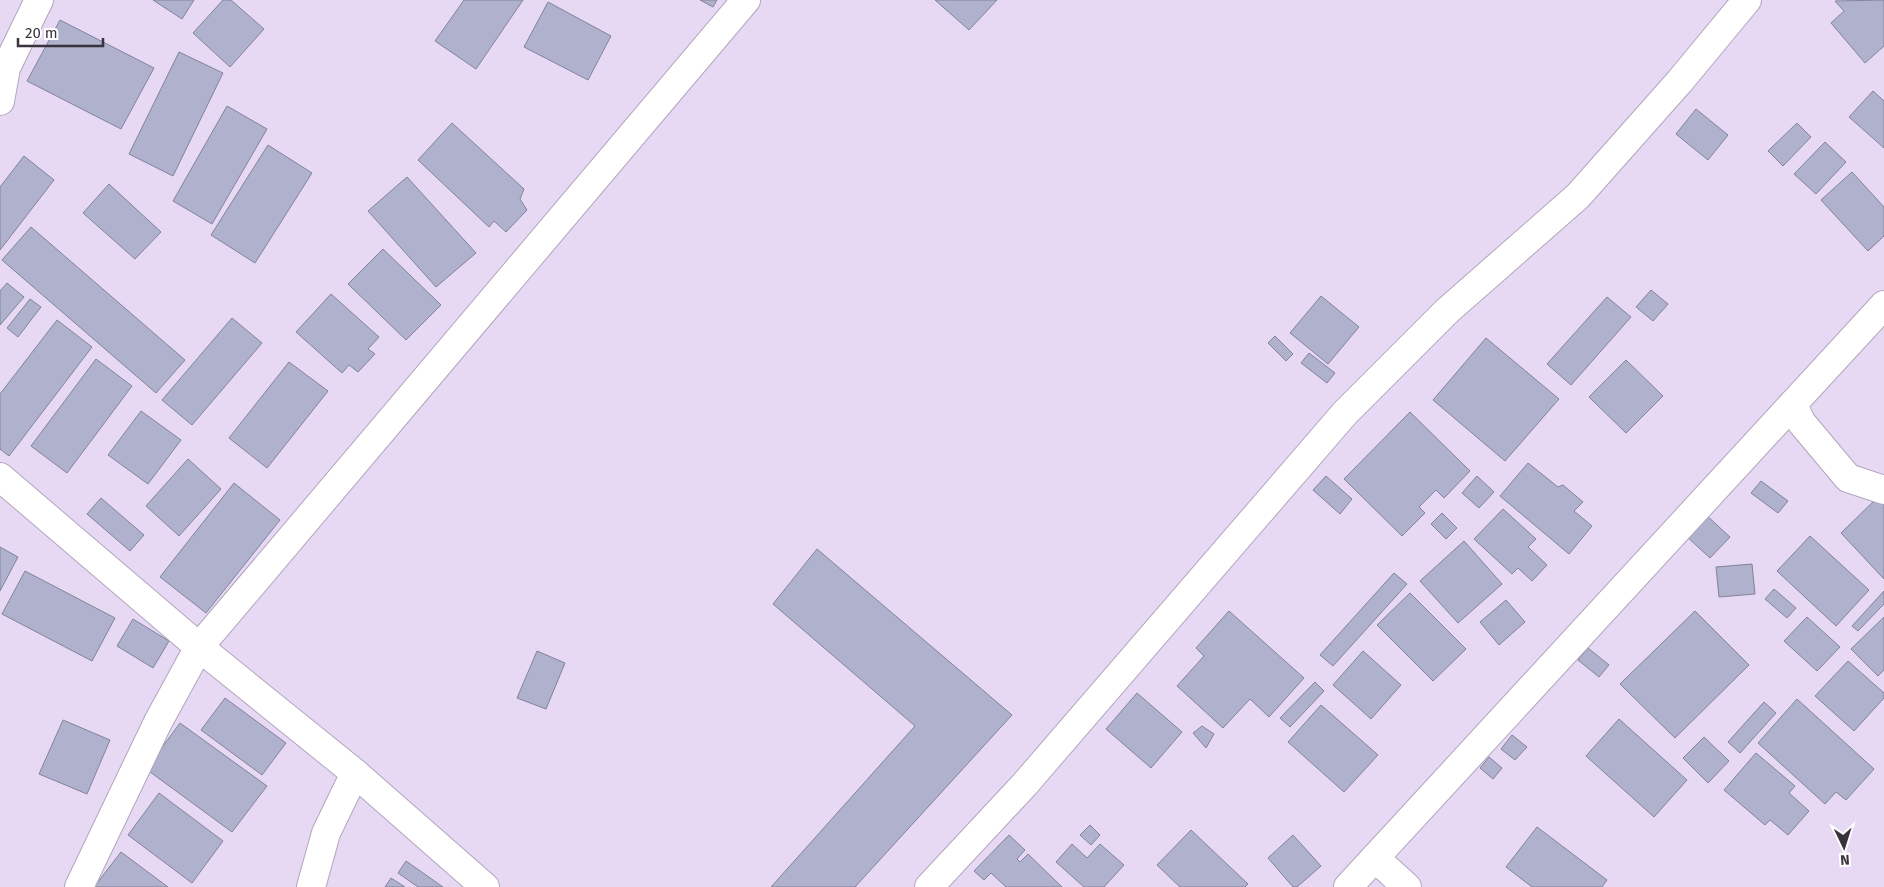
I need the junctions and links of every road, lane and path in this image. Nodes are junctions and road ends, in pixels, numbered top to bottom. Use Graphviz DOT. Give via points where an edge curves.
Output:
graph roads {
  1 [pos="39,0"];
  2 [pos="746,0"];
  3 [pos="1747,0"];
  4 [pos="0,101"];
  5 [pos="1884,305"];
  6 [pos="1793,404"];
  7 [pos="0,477"];
  8 [pos="1884,490"];
  9 [pos="199,647"];
  10 [pos="355,773"];
  11 [pos="1375,858"];
  12 [pos="79,887"];
  13 [pos="311,887"];
  14 [pos="485,887"];
  15 [pos="929,887"];
  16 [pos="1348,887"];
  17 [pos="1406,887"];
  1 -- 4 [label="street" via="6,68"];
  2 -- 9 [label="street"];
  3 -- 15 [label="street" via="1578,196 1447,311 1345,413 1024,784"];
  5 -- 6 [label="street"];
  6 -- 8 [label="street" via="1801,422 1848,478"];
  6 -- 11 [label="street"];
  7 -- 9 [label="street"];
  9 -- 10 [label="street"];
  9 -- 12 [label="street" via="158,722"];
  10 -- 13 [label="street" via="326,833"];
  10 -- 14 [label="street"];
  11 -- 16 [label="street"];
  11 -- 17 [label="street"];
}
